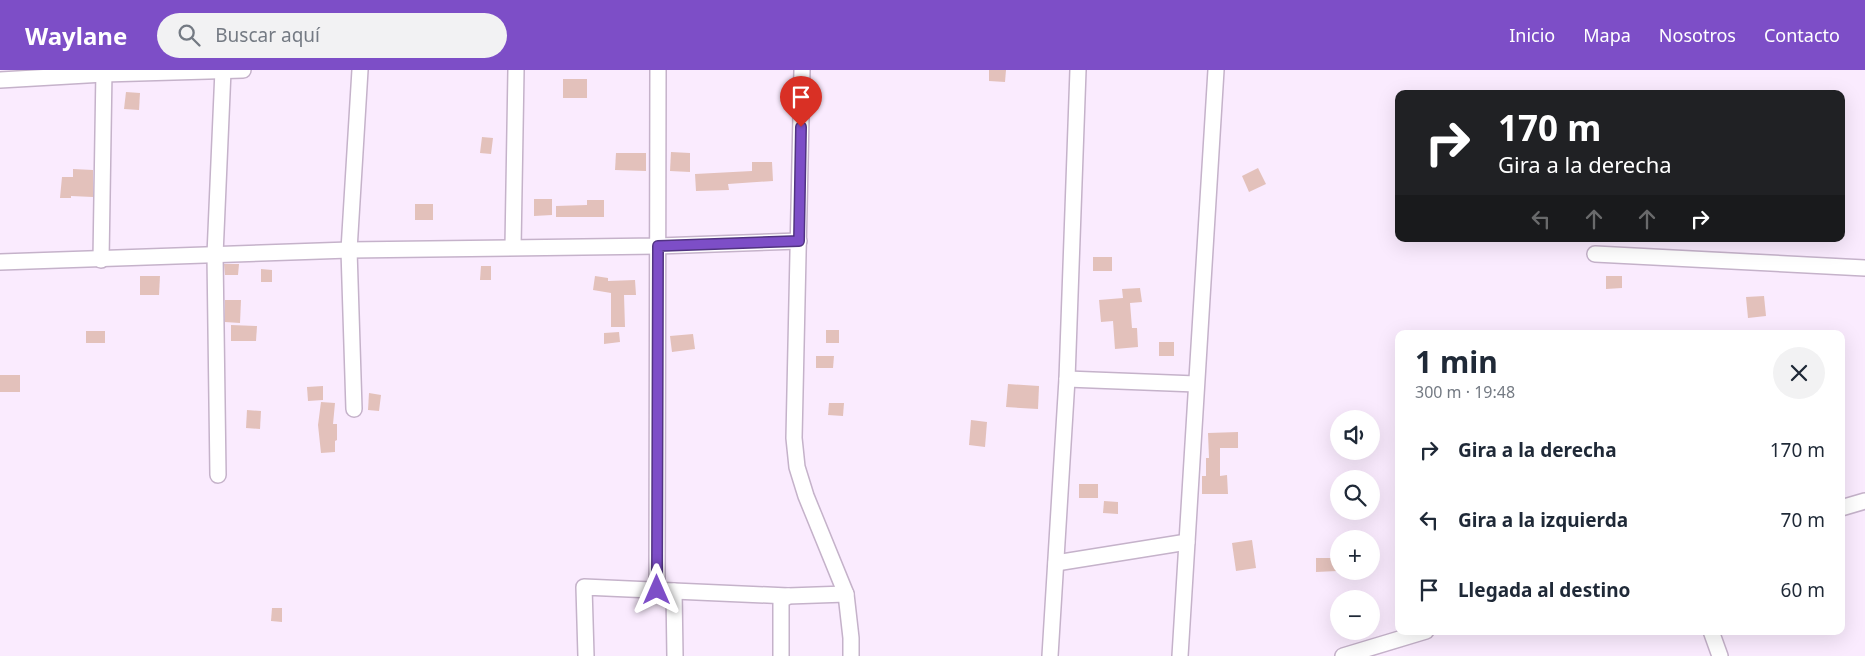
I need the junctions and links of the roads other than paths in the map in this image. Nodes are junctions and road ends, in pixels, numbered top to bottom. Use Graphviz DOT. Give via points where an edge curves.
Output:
graph roads {
  1 [pos="224,70"];
  2 [pos="243,70"];
  3 [pos="360,70"];
  4 [pos="516,70"];
  5 [pos="658,70"];
  6 [pos="802,70"];
  7 [pos="1078,70"];
  8 [pos="1216,70"];
  9 [pos="104,72"];
  10 [pos="0,80"];
  11 [pos="799,241"];
  12 [pos="658,246"];
  13 [pos="513,247"];
  14 [pos="349,250"];
  15 [pos="1595,254"];
  16 [pos="215,255"];
  17 [pos="101,260"];
  18 [pos="0,262"];
  19 [pos="1865,268"];
  20 [pos="1067,379"];
  21 [pos="1196,384"];
  22 [pos="354,409"];
  23 [pos="218,475"];
  24 [pos="1865,501"];
  25 [pos="1845,507"];
  26 [pos="1187,542"];
  27 [pos="1056,563"];
  28 [pos="657,590"];
  29 [pos="674,591"];
  30 [pos="846,594"];
  31 [pos="788,596"];
  32 [pos="1413,635"];
  33 [pos="1712,635"];
  34 [pos="586,656"];
  35 [pos="675,656"];
  36 [pos="780,656"];
  37 [pos="851,656"];
  38 [pos="1050,656"];
  39 [pos="1180,656"];
  40 [pos="1343,656"];
  41 [pos="1720,656"];
  1 -- 2 [label="street"];
  1 -- 9 [label="street"];
  1 -- 16 [label="street"];
  3 -- 14 [label="street"];
  4 -- 13 [label="street"];
  5 -- 12 [label="street"];
  6 -- 11 [label="street"];
  7 -- 20 [label="street"];
  8 -- 21 [label="street"];
  9 -- 10 [label="street"];
  9 -- 17 [label="street"];
  11 -- 12 [label="street"];
  11 -- 30 [label="street" via="794,438 797,467"];
  12 -- 13 [label="street"];
  12 -- 28 [label="street"];
  13 -- 14 [label="street"];
  14 -- 16 [label="street"];
  14 -- 22 [label="street"];
  15 -- 19 [label="street"];
  16 -- 17 [label="street"];
  16 -- 23 [label="street"];
  17 -- 18 [label="street"];
  20 -- 21 [label="street"];
  20 -- 27 [label="street"];
  21 -- 26 [label="street"];
  24 -- 25 [label="street"];
  26 -- 27 [label="street"];
  26 -- 39 [label="street"];
  27 -- 38 [label="street"];
  28 -- 29 [label="street"];
  28 -- 34 [label="street" via="584,587"];
  29 -- 31 [label="street"];
  29 -- 35 [label="street"];
  30 -- 31 [label="street"];
  30 -- 37 [label="street"];
  31 -- 36 [label="street" via="781,601"];
  32 -- 40 [label="street"];
  33 -- 41 [label="street"];
}
